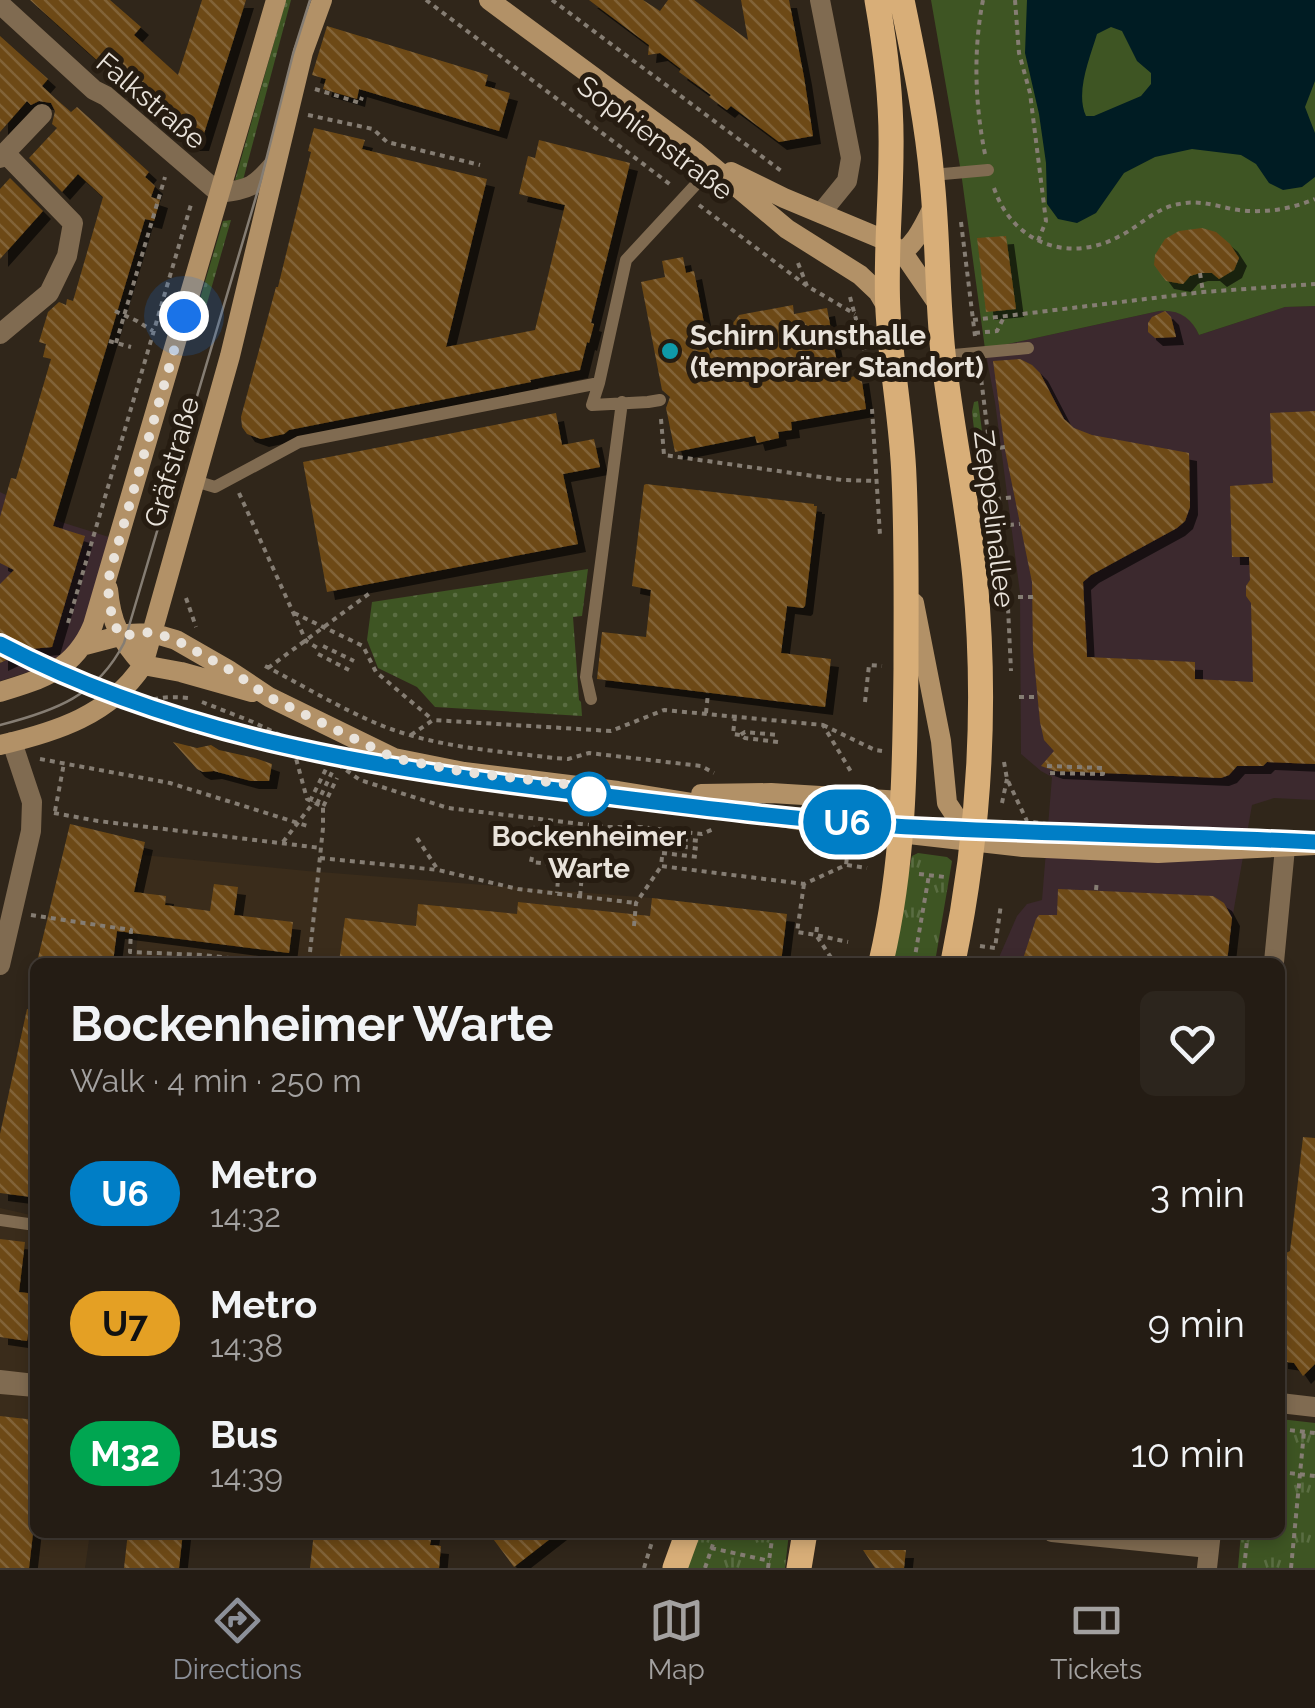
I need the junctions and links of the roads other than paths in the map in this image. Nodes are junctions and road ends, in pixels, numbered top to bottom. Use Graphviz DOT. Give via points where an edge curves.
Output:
graph roads {
  1 [pos="276,0"];
  2 [pos="322,0"];
  3 [pos="489,0"];
  4 [pos="820,0"];
  5 [pos="877,0"];
  6 [pos="902,0"];
  7 [pos="0,4"];
  8 [pos="42,114"];
  9 [pos="694,151"];
  10 [pos="2,156"];
  11 [pos="275,163"];
  12 [pos="712,167"];
  13 [pos="988,170"];
  14 [pos="932,175"];
  15 [pos="219,193"];
  16 [pos="934,205"];
  17 [pos="821,213"];
  18 [pos="892,252"];
  19 [pos="851,268"];
  20 [pos="938,304"];
  21 [pos="888,310"];
  22 [pos="0,334"];
  23 [pos="1028,348"];
  24 [pos="944,356"];
  25 [pos="600,383"];
  26 [pos="660,400"];
  27 [pos="622,402"];
  28 [pos="194,482"];
  29 [pos="906,563"];
  30 [pos="110,572"];
  31 [pos="152,632"];
  32 [pos="120,636"];
  33 [pos="85,645"];
  34 [pos="143,664"];
  35 [pos="0,692"];
  36 [pos="269,697"];
  37 [pos="590,698"];
  38 [pos="6,744"];
  39 [pos="654,796"];
  40 [pos="902,801"];
  41 [pos="902,834"];
  42 [pos="972,841"];
  43 [pos="1315,844"];
  44 [pos="1284,848"];
  45 [pos="883,958"];
  46 [pos="953,958"];
  47 [pos="1274,958"];
  48 [pos="0,965"];
  49 [pos="0,1220"];
  50 [pos="30,1224"];
  51 [pos="0,1376"];
  52 [pos="30,1379"];
  53 [pos="0,1388"];
  54 [pos="30,1391"];
  55 [pos="1285,1403"];
  56 [pos="1315,1407"];
  57 [pos="686,1538"];
  58 [pos="804,1538"];
  59 [pos="1104,1538"];
  60 [pos="1209,1550"];
  61 [pos="676,1568"];
  62 [pos="800,1568"];
  1 -- 15 [label="street, Gräfstraße"];
  2 -- 11 [label="street, Gräfstraße"];
  3 -- 9 [label="street, Sophienstraße"];
  4 -- 17 [label="street" via="851,158 847,181"];
  5 -- 18 [label="main road" via="891,105"];
  6 -- 14 [label="main road, Zeppelinallee"];
  7 -- 15 [label="street, Falkstraße"];
  8 -- 10 [label="street"];
  9 -- 12 [label="street, Sophienstraße"];
  9 -- 17 [label="street, Sophienstraße"];
  10 -- 22 [label="street" via="73,222 67,256 49,294"];
  11 -- 15 [label="street" via="246,190"];
  11 -- 28 [label="street, Gräfstraße"];
  12 -- 19 [label="street, Sophienstraße" via="787,229"];
  12 -- 25 [label="lane" via="626,260"];
  13 -- 14 [label="lane"];
  14 -- 16 [label="main road, Zeppelinallee"];
  15 -- 30 [label="street, Gräfstraße"];
  16 -- 18 [label="street" via="922,231"];
  16 -- 20 [label="main road, Zeppelinallee"];
  17 -- 18 [label="street, Sophienstraße"];
  18 -- 19 [label="street" via="869,267"];
  18 -- 20 [label="street"];
  18 -- 21 [label="main road"];
  19 -- 21 [label="street, Sophienstraße"];
  20 -- 24 [label="main road, Zeppelinallee"];
  21 -- 29 [label="main road"];
  23 -- 24 [label="lane"];
  24 -- 42 [label="main road, Zeppelinallee" via="975,577 980,670"];
  25 -- 27 [label="lane" via="592,404"];
  25 -- 28 [label="lane" via="299,442 216,488"];
  26 -- 27 [label="lane"];
  27 -- 37 [label="lane" via="586,676"];
  28 -- 31 [label="street, Gräfstraße"];
  29 -- 40 [label="main road"];
  29 -- 42 [label="street" via="947,803"];
  30 -- 32 [label="street, Gräfstraße" via="110,612"];
  30 -- 33 [label="street, Gräfstraße"];
  31 -- 32 [label="street"];
  31 -- 34 [label="street, Gräfstraße"];
  31 -- 36 [label="street" via="188,646"];
  32 -- 33 [label="street"];
  32 -- 34 [label="street, Gräfstraße"];
  33 -- 35 [label="street" via="60,669"];
  34 -- 36 [label="street"];
  34 -- 38 [label="street" via="129,684 79,721"];
  36 -- 39 [label="street" via="394,758"];
  38 -- 48 [label="street" via="32,802"];
  39 -- 40 [label="street" via="772,793"];
  39 -- 41 [label="street"];
  40 -- 41 [label="main road"];
  41 -- 42 [label="street"];
  41 -- 45 [label="main road"];
  42 -- 44 [label="street" via="1158,854"];
  42 -- 46 [label="main road, Zeppelinallee"];
  43 -- 44 [label="street"];
  44 -- 47 [label="street"];
  49 -- 50 [label="lane"];
  51 -- 52 [label="lane"];
  53 -- 54 [label="lane"];
  55 -- 56 [label="street"];
  57 -- 61 [label="main road"];
  58 -- 62 [label="main road"];
  59 -- 60 [label="street"];
}
